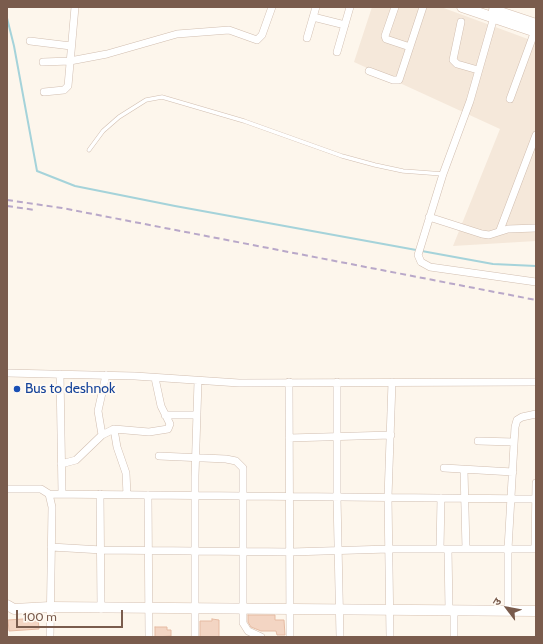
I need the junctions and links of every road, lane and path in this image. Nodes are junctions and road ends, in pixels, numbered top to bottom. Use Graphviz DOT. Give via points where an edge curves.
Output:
graph roads {
  1 [pos="75,7"];
  2 [pos="272,7"];
  3 [pos="316,7"];
  4 [pos="350,7"];
  5 [pos="395,7"];
  6 [pos="423,7"];
  7 [pos="462,7"];
  8 [pos="484,7"];
  9 [pos="313,17"];
  10 [pos="494,17"];
  11 [pos="462,22"];
  12 [pos="345,25"];
  13 [pos="536,29"];
  14 [pos="307,38"];
  15 [pos="30,40"];
  16 [pos="71,46"];
  17 [pos="410,47"];
  18 [pos="337,52"];
  19 [pos="43,62"];
  20 [pos="70,62"];
  21 [pos="478,70"];
  22 [pos="369,71"];
  23 [pos="44,92"];
  24 [pos="510,99"];
  25 [pos="536,134"];
  26 [pos="89,150"];
  27 [pos="533,154"];
  28 [pos="443,174"];
  29 [pos="429,217"];
  30 [pos="536,228"];
  31 [pos="500,230"];
  32 [pos="536,282"];
  33 [pos="7,373"];
  34 [pos="60,374"];
  35 [pos="106,375"];
  36 [pos="155,378"];
  37 [pos="198,381"];
  38 [pos="289,382"];
  39 [pos="337,382"];
  40 [pos="392,382"];
  41 [pos="536,382"];
  42 [pos="536,414"];
  43 [pos="165,415"];
  44 [pos="197,415"];
  45 [pos="114,429"];
  46 [pos="102,435"];
  47 [pos="391,435"];
  48 [pos="338,436"];
  49 [pos="289,438"];
  50 [pos="478,440"];
  51 [pos="514,442"];
  52 [pos="159,456"];
  53 [pos="197,457"];
  54 [pos="61,464"];
  55 [pos="444,468"];
  56 [pos="464,470"];
  57 [pos="513,472"];
  58 [pos="536,483"];
  59 [pos="7,489"];
  60 [pos="49,494"];
  61 [pos="62,494"];
  62 [pos="100,494"];
  63 [pos="127,494"];
  64 [pos="148,495"];
  65 [pos="195,495"];
  66 [pos="244,496"];
  67 [pos="289,496"];
  68 [pos="337,497"];
  69 [pos="388,497"];
  70 [pos="441,498"];
  71 [pos="464,498"];
  72 [pos="511,499"];
  73 [pos="536,499"];
  74 [pos="51,547"];
  75 [pos="389,549"];
  76 [pos="440,549"];
  77 [pos="448,549"];
  78 [pos="466,549"];
  79 [pos="508,549"];
  80 [pos="536,549"];
  81 [pos="102,550"];
  82 [pos="148,550"];
  83 [pos="338,550"];
  84 [pos="195,551"];
  85 [pos="243,552"];
  86 [pos="291,552"];
  87 [pos="7,606"];
  88 [pos="50,607"];
  89 [pos="101,609"];
  90 [pos="149,609"];
  91 [pos="195,609"];
  92 [pos="243,609"];
  93 [pos="290,610"];
  94 [pos="340,610"];
  95 [pos="390,610"];
  96 [pos="451,610"];
  97 [pos="508,610"];
  98 [pos="536,611"];
  99 [pos="50,637"];
  100 [pos="149,637"];
  101 [pos="195,637"];
  102 [pos="261,637"];
  103 [pos="290,637"];
  104 [pos="340,637"];
  105 [pos="390,637"];
  106 [pos="454,637"];
  1 -- 16 [label="street"];
  2 -- 20 [label="street" via="262,35 257,40 229,30 177,34"];
  3 -- 9 [label="street"];
  4 -- 12 [label="street"];
  5 -- 17 [label="street" via="386,39"];
  6 -- 17 [label="street"];
  7 -- 10 [label="street"];
  8 -- 13 [label="street"];
  9 -- 12 [label="street"];
  9 -- 14 [label="street"];
  10 -- 13 [label="street"];
  10 -- 21 [label="street"];
  11 -- 21 [label="street" via="453,60 457,64"];
  12 -- 18 [label="street"];
  13 -- 24 [label="street"];
  15 -- 16 [label="street"];
  16 -- 20 [label="street"];
  17 -- 22 [label="street" via="399,80"];
  19 -- 20 [label="street"];
  20 -- 23 [label="street" via="66,89"];
  21 -- 28 [label="street" via="470,101"];
  25 -- 27 [label="street"];
  26 -- 28 [label="lane" via="103,131 119,117 146,100 162,97 244,121 342,156 396,170"];
  27 -- 31 [label="street"];
  28 -- 29 [label="street"];
  29 -- 31 [label="street" via="482,234 489,235"];
  29 -- 32 [label="street" via="418,255 421,262 430,268"];
  30 -- 31 [label="street"];
  33 -- 34 [label="street"];
  34 -- 35 [label="street"];
  34 -- 54 [label="street"];
  35 -- 36 [label="street"];
  35 -- 46 [label="street" via="98,411"];
  36 -- 37 [label="street"];
  36 -- 43 [label="street"];
  37 -- 38 [label="street" via="239,384"];
  37 -- 44 [label="street"];
  38 -- 39 [label="street"];
  38 -- 49 [label="street"];
  39 -- 40 [label="street"];
  39 -- 48 [label="street"];
  40 -- 41 [label="street"];
  40 -- 47 [label="street"];
  42 -- 51 [label="street" via="522,416 517,420"];
  43 -- 44 [label="street"];
  43 -- 45 [label="street" via="170,424 168,429 149,432"];
  44 -- 53 [label="street"];
  45 -- 46 [label="street"];
  45 -- 63 [label="street" via="126,473"];
  46 -- 54 [label="street" via="76,460"];
  47 -- 48 [label="street"];
  47 -- 69 [label="street"];
  48 -- 49 [label="street"];
  48 -- 68 [label="street"];
  49 -- 67 [label="street"];
  50 -- 51 [label="street"];
  51 -- 57 [label="street"];
  52 -- 53 [label="street"];
  53 -- 65 [label="street"];
  53 -- 66 [label="street" via="226,459 240,464 243,468"];
  54 -- 61 [label="street"];
  55 -- 56 [label="street"];
  56 -- 57 [label="street"];
  56 -- 71 [label="street"];
  57 -- 72 [label="street"];
  58 -- 73 [label="street"];
  59 -- 60 [label="street" via="41,489"];
  60 -- 61 [label="street"];
  60 -- 74 [label="street" via="52,507"];
  61 -- 62 [label="street"];
  62 -- 63 [label="street"];
  62 -- 81 [label="street"];
  63 -- 64 [label="street"];
  64 -- 65 [label="street"];
  64 -- 82 [label="street"];
  65 -- 66 [label="street"];
  65 -- 84 [label="street"];
  66 -- 67 [label="street"];
  66 -- 85 [label="street"];
  67 -- 68 [label="street"];
  67 -- 86 [label="street"];
  68 -- 69 [label="street"];
  68 -- 83 [label="street"];
  69 -- 70 [label="street"];
  69 -- 75 [label="street"];
  70 -- 71 [label="street"];
  70 -- 76 [label="street"];
  71 -- 72 [label="street"];
  71 -- 78 [label="street"];
  72 -- 73 [label="street"];
  72 -- 79 [label="street"];
  73 -- 80 [label="street"];
  74 -- 81 [label="street"];
  74 -- 88 [label="street"];
  75 -- 76 [label="street"];
  75 -- 83 [label="street"];
  75 -- 95 [label="street"];
  76 -- 77 [label="street"];
  77 -- 78 [label="street"];
  77 -- 96 [label="street"];
  78 -- 79 [label="street"];
  79 -- 80 [label="street"];
  79 -- 97 [label="street"];
  81 -- 82 [label="street"];
  81 -- 89 [label="street"];
  82 -- 84 [label="street"];
  82 -- 90 [label="street"];
  83 -- 86 [label="street"];
  83 -- 94 [label="street"];
  84 -- 85 [label="street"];
  84 -- 91 [label="street"];
  85 -- 86 [label="street"];
  85 -- 92 [label="street"];
  86 -- 93 [label="street"];
  87 -- 88 [label="street" via="14,609"];
  88 -- 89 [label="street"];
  88 -- 99 [label="street"];
  89 -- 90 [label="street"];
  90 -- 91 [label="street"];
  90 -- 100 [label="street"];
  91 -- 92 [label="street"];
  91 -- 101 [label="street"];
  92 -- 93 [label="street"];
  92 -- 102 [label="street" via="245,628"];
  93 -- 94 [label="street"];
  93 -- 103 [label="street"];
  94 -- 95 [label="street"];
  94 -- 104 [label="street"];
  95 -- 96 [label="street"];
  95 -- 105 [label="street"];
  96 -- 97 [label="street"];
  96 -- 106 [label="street"];
  97 -- 98 [label="street"];
}
